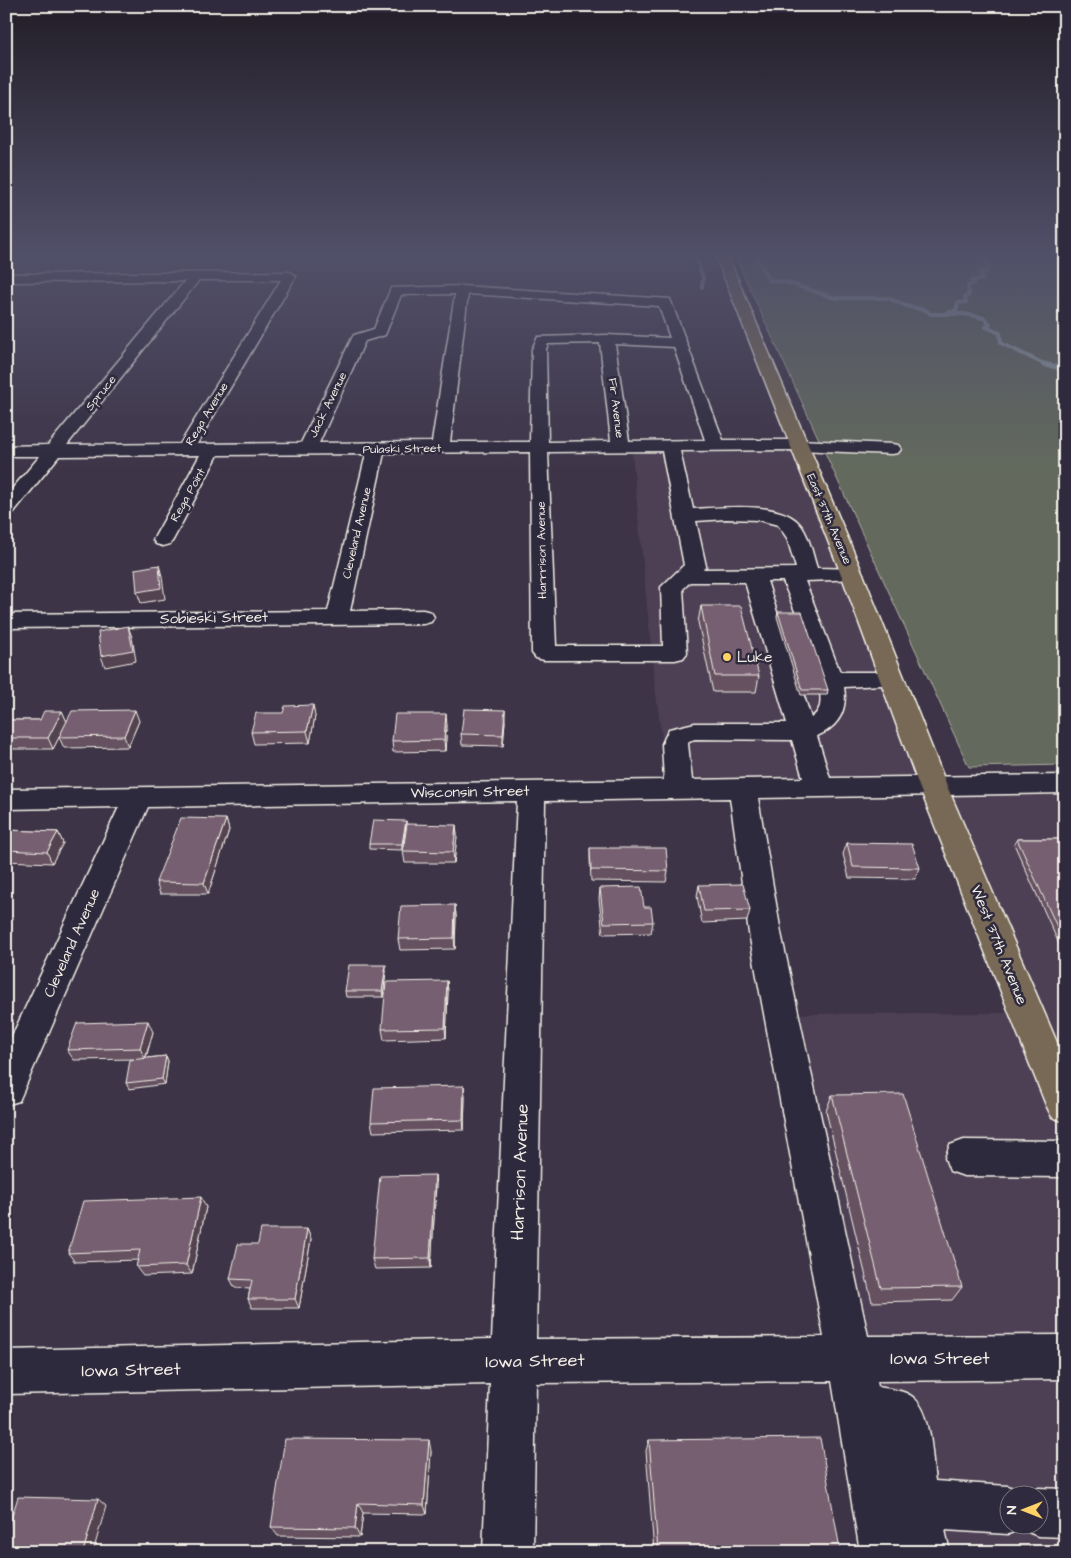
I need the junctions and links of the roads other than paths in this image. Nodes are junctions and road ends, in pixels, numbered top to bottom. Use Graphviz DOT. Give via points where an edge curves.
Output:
graph roads {
  1 [pos="155,327"];
  2 [pos="259,327"];
  3 [pos="382,327"];
  4 [pos="457,327"];
  5 [pos="674,327"];
  6 [pos="750,327"];
  7 [pos="607,339"];
  8 [pos="680,343"];
  9 [pos="670,446"];
  10 [pos="716,446"];
  11 [pos="798,446"];
  12 [pos="621,447"];
  13 [pos="440,448"];
  14 [pos="540,448"];
  15 [pos="306,449"];
  16 [pos="376,449"];
  17 [pos="892,449"];
  18 [pos="185,450"];
  19 [pos="212,450"];
  20 [pos="6,451"];
  21 [pos="54,451"];
  22 [pos="6,509"];
  23 [pos="685,514"];
  24 [pos="163,540"];
  25 [pos="800,574"];
  26 [pos="852,574"];
  27 [pos="754,575"];
  28 [pos="686,576"];
  29 [pos="338,616"];
  30 [pos="422,617"];
  31 [pos="6,621"];
  32 [pos="892,679"];
  33 [pos="831,680"];
  34 [pos="804,732"];
  35 [pos="1065,784"];
  36 [pos="933,786"];
  37 [pos="819,787"];
  38 [pos="742,788"];
  39 [pos="679,789"];
  40 [pos="531,791"];
  41 [pos="138,797"];
  42 [pos="6,799"];
  43 [pos="6,1089"];
  44 [pos="1064,1102"];
  45 [pos="964,1158"];
  46 [pos="1065,1158"];
  47 [pos="1065,1357"];
  48 [pos="850,1358"];
  49 [pos="514,1361"];
  50 [pos="6,1372"];
  51 [pos="859,1408"];
  52 [pos="914,1504"];
  53 [pos="998,1509"];
  54 [pos="1048,1513"];
  55 [pos="1065,1514"];
  56 [pos="508,1552"];
  57 [pos="885,1552"];
  58 [pos="925,1552"];
  1 -- 21 [label="street, Spruce"];
  2 -- 18 [label="street, Rega Avenue"];
  3 -- 15 [label="street, Jack Avenue" via="380,332 360,338"];
  4 -- 13 [label="street"];
  5 -- 8 [label="street"];
  6 -- 11 [label="main road, East 37th Avenue"];
  7 -- 8 [label="street"];
  7 -- 12 [label="street, Fir Avenue"];
  7 -- 14 [label="street, Harrrison Avenue" via="543,340 539,350"];
  8 -- 10 [label="street"];
  9 -- 10 [label="street, Pulaski Street"];
  9 -- 12 [label="street, Pulaski Street"];
  9 -- 23 [label="street"];
  10 -- 11 [label="street, Pulaski Street"];
  11 -- 17 [label="street, Pulaski Street"];
  11 -- 26 [label="main road, East 37th Avenue"];
  12 -- 14 [label="street, Pulaski Street"];
  13 -- 14 [label="street, Pulaski Street"];
  13 -- 16 [label="street, Pulaski Street"];
  14 -- 28 [label="street, Harrrison Avenue" via="544,653 675,653 672,587"];
  15 -- 16 [label="street, Pulaski Street"];
  15 -- 19 [label="street, Pulaski Street"];
  16 -- 29 [label="street, Cleveland Avenue"];
  18 -- 19 [label="street, Pulaski Street"];
  18 -- 21 [label="street, Pulaski Street"];
  19 -- 24 [label="street, Rega Point"];
  20 -- 21 [label="street, Pulaski Street"];
  21 -- 22 [label="street, Spruce"];
  23 -- 25 [label="street" via="763,514 783,518 792,526"];
  23 -- 28 [label="street" via="695,566"];
  25 -- 26 [label="street"];
  25 -- 27 [label="street"];
  25 -- 33 [label="street"];
  26 -- 32 [label="main road, East 37th Avenue"];
  27 -- 28 [label="street"];
  27 -- 34 [label="street"];
  29 -- 30 [label="street, Sobieski Street"];
  29 -- 31 [label="street, Sobieski Street"];
  32 -- 33 [label="street"];
  32 -- 36 [label="main road, East 37th Avenue"];
  33 -- 34 [label="street" via="834,698 830,716"];
  34 -- 37 [label="street"];
  34 -- 39 [label="street" via="695,730 678,735 674,744"];
  35 -- 36 [label="street, Wisconsin Street"];
  36 -- 37 [label="street, Wisconsin Street"];
  36 -- 44 [label="main road, West 37th Avenue"];
  37 -- 38 [label="street, Wisconsin Street"];
  38 -- 39 [label="street, Wisconsin Street"];
  38 -- 48 [label="street" via="765,932"];
  39 -- 40 [label="street, Wisconsin Street"];
  40 -- 41 [label="street, Wisconsin Street"];
  40 -- 49 [label="street, Harrison Avenue"];
  41 -- 42 [label="street, Wisconsin Street"];
  41 -- 43 [label="street, Cleveland Avenue"];
  45 -- 46 [label="street"];
  47 -- 48 [label="street, Iowa Street"];
  48 -- 49 [label="street, Iowa Street"];
  48 -- 51 [label="street"];
  49 -- 50 [label="street, Iowa Street"];
  49 -- 56 [label="street, Harrison Avenue"];
  51 -- 52 [label="street" via="893,1412 904,1423"];
  51 -- 57 [label="street"];
  52 -- 53 [label="street"];
  52 -- 58 [label="street"];
  54 -- 55 [label="street"];
}
